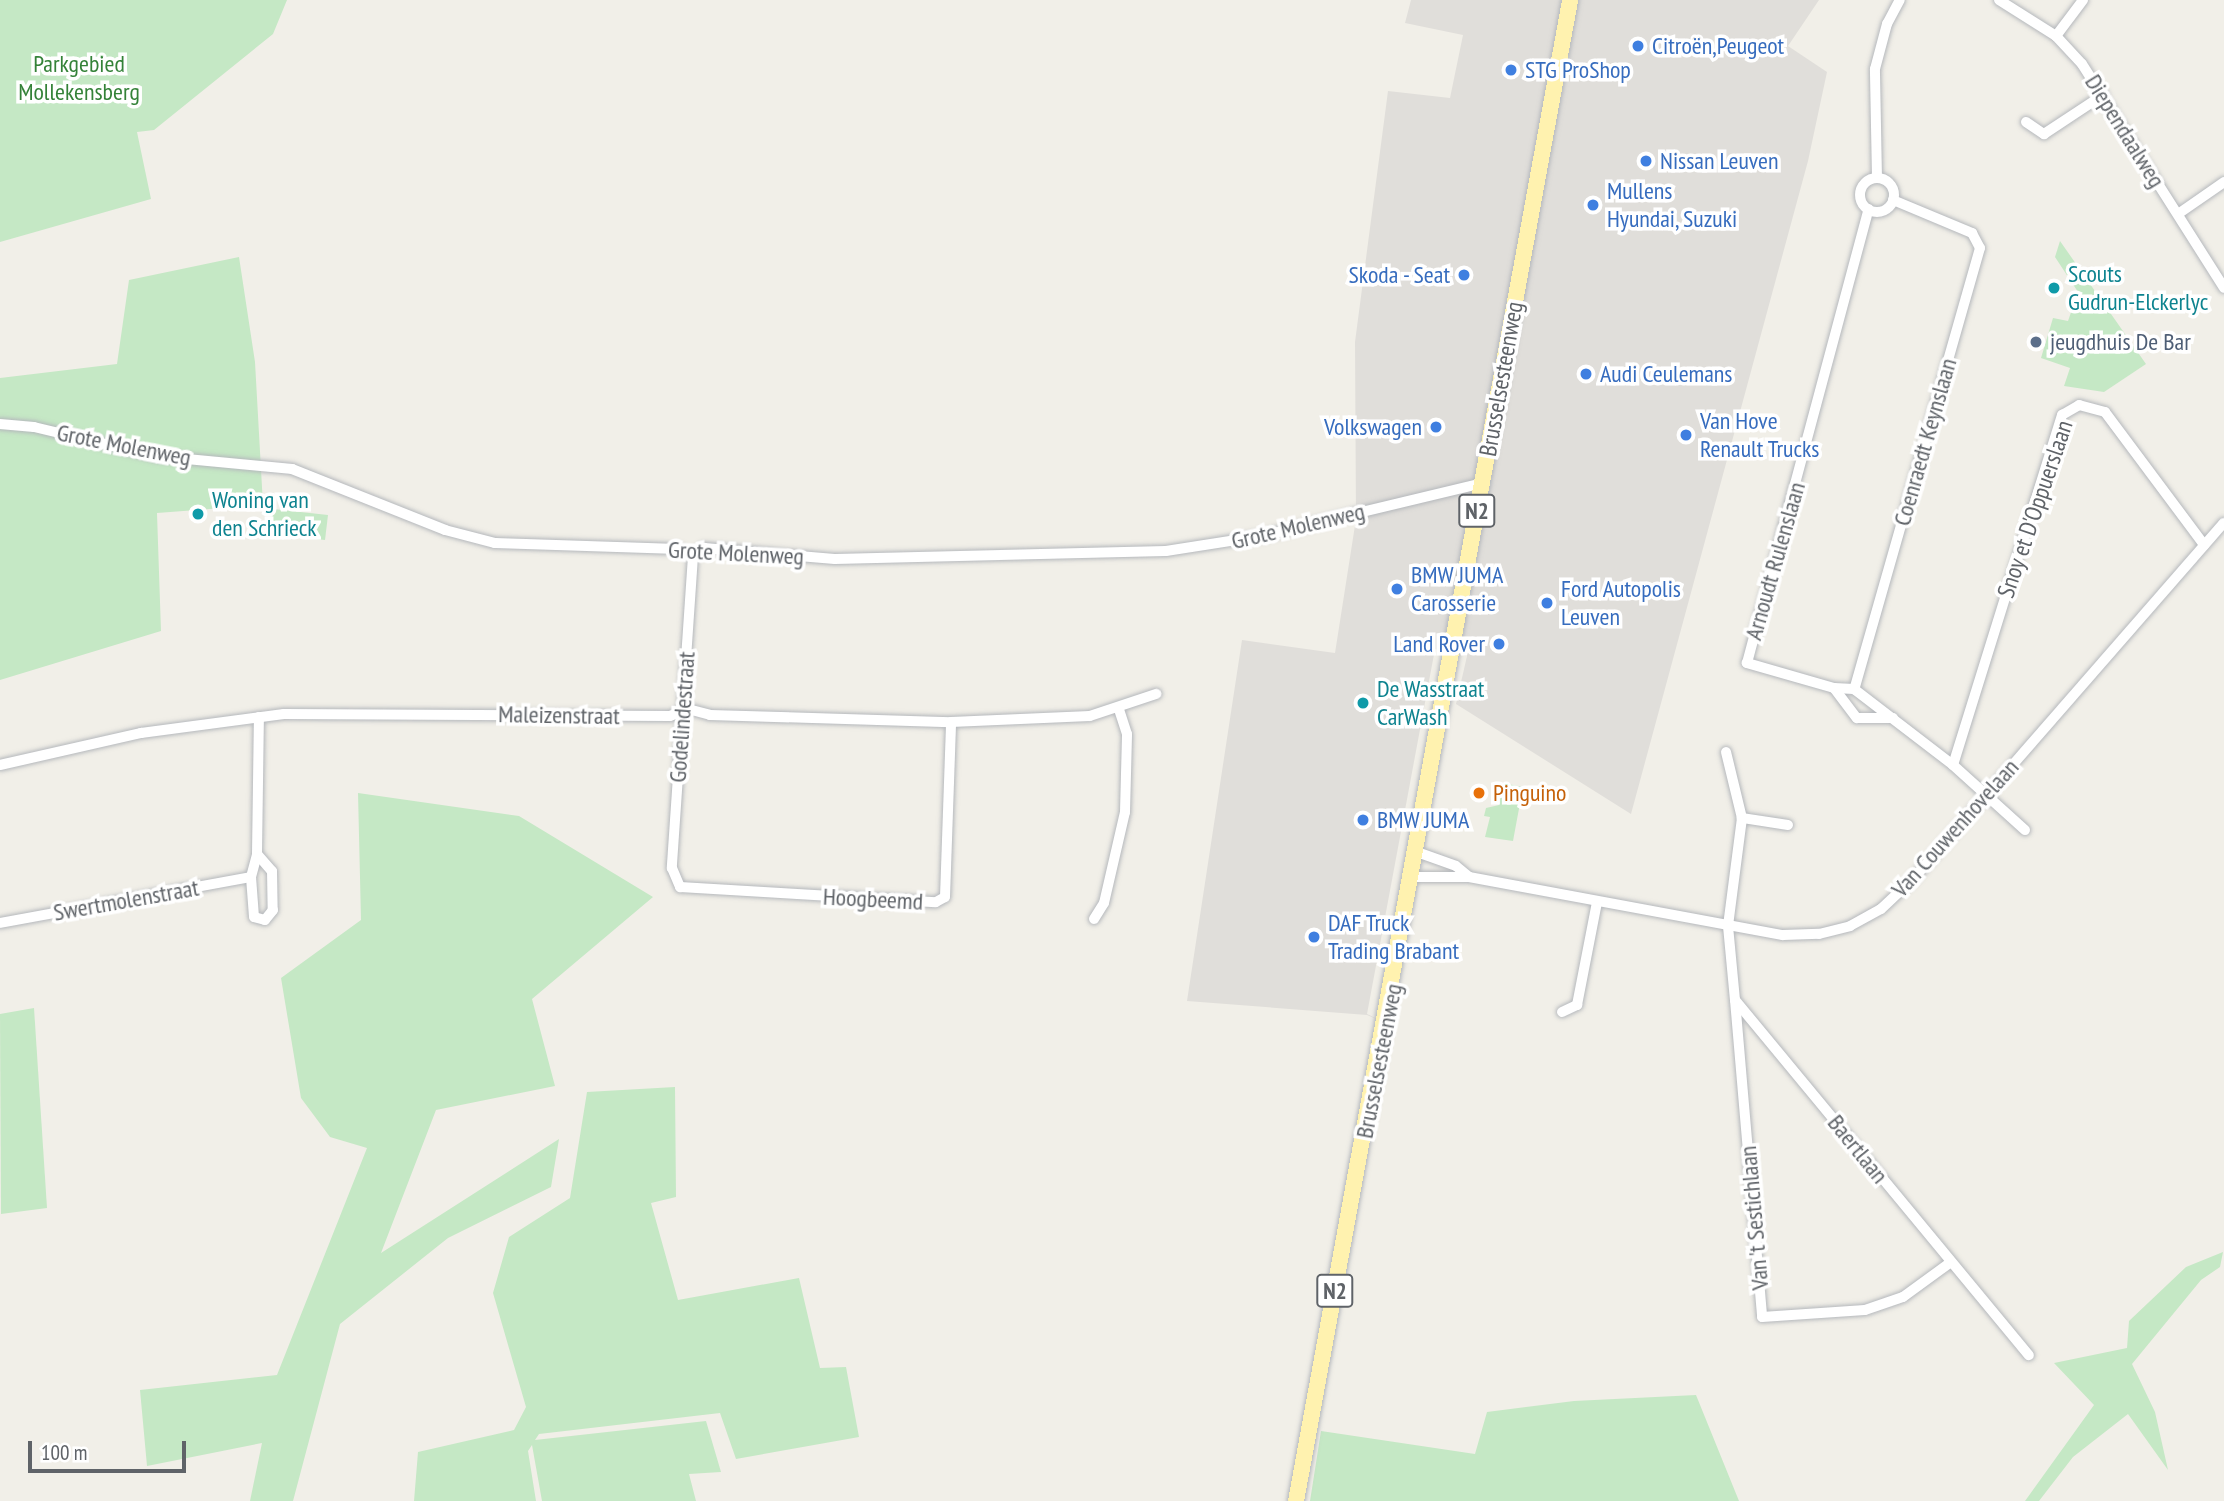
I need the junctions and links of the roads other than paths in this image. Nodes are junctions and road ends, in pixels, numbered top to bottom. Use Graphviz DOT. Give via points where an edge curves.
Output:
graph roads {
  1 [pos="1570,0"];
  2 [pos="1900,0"];
  3 [pos="1999,0"];
  4 [pos="2083,0"];
  5 [pos="2056,36"];
  6 [pos="2103,95"];
  7 [pos="2026,122"];
  8 [pos="1877,178"];
  9 [pos="2224,182"];
  10 [pos="1893,200"];
  11 [pos="1869,209"];
  12 [pos="2178,214"];
  13 [pos="2224,288"];
  14 [pos="0,424"];
  15 [pos="1482,483"];
  16 [pos="2224,523"];
  17 [pos="2204,545"];
  18 [pos="693,556"];
  19 [pos="1834,688"];
  20 [pos="1854,689"];
  21 [pos="1156,694"];
  22 [pos="683,709"];
  23 [pos="1119,710"];
  24 [pos="259,717"];
  25 [pos="1893,718"];
  26 [pos="951,722"];
  27 [pos="1726,752"];
  28 [pos="0,765"];
  29 [pos="1953,765"];
  30 [pos="1986,796"];
  31 [pos="1742,818"];
  32 [pos="1788,825"];
  33 [pos="2025,830"];
  34 [pos="1417,852"];
  35 [pos="257,854"];
  36 [pos="251,877"];
  37 [pos="1413,877"];
  38 [pos="1469,877"];
  39 [pos="673,878"];
  40 [pos="1597,902"];
  41 [pos="1094,919"];
  42 [pos="0,923"];
  43 [pos="1728,926"];
  44 [pos="1735,1000"];
  45 [pos="1562,1012"];
  46 [pos="1951,1262"];
  47 [pos="2029,1355"];
  48 [pos="1296,1501"];
  1 -- 15 [label="main road, Brusselsesteenweg / N2"];
  2 -- 8 [label="street, Arnoudt Rulenslaan" via="1887,24 1875,69"];
  3 -- 5 [label="street, Diependaalweg"];
  4 -- 5 [label="street"];
  5 -- 6 [label="street, Diependaalweg"];
  6 -- 7 [label="street" via="2044,134"];
  6 -- 12 [label="street, Diependaalweg"];
  8 -- 10 [label="street" via="1891,185"];
  8 -- 11 [label="street, Arnoudt Rulenslaan" via="1861,190 1861,201"];
  9 -- 12 [label="street"];
  10 -- 11 [label="street" via="1883,211"];
  10 -- 20 [label="street, Coenraedt Keynslaan" via="1972,233 1980,248"];
  11 -- 19 [label="street, Arnoudt Rulenslaan" via="1747,663"];
  12 -- 13 [label="street, Diependaalweg"];
  14 -- 18 [label="street, Grote Molenweg" via="34,427 155,456 292,469 445,530 495,543 678,550"];
  15 -- 18 [label="street, Grote Molenweg" via="1262,536 1166,551 835,559 704,548"];
  15 -- 34 [label="main road, Brusselsesteenweg / N2"];
  16 -- 17 [label="street, Van Couwenhovelaan"];
  17 -- 29 [label="street, Snoy et D'Oppuerslaan" via="2105,412 2079,405 2062,415"];
  17 -- 30 [label="street, Van Couwenhovelaan"];
  18 -- 22 [label="street, Godelindestraat"];
  19 -- 20 [label="street, Arnoudt Rulenslaan"];
  19 -- 25 [label="street" via="1857,718"];
  20 -- 25 [label="street"];
  21 -- 23 [label="street, Maleizenstraat"];
  22 -- 24 [label="street, Maleizenstraat" via="670,716"];
  22 -- 26 [label="street, Maleizenstraat" via="710,715"];
  22 -- 39 [label="street, Godelindestraat" via="678,723"];
  23 -- 26 [label="street, Maleizenstraat" via="1090,716"];
  23 -- 41 [label="street" via="1127,734 1125,812 1104,904"];
  24 -- 28 [label="street, Maleizenstraat" via="141,733"];
  24 -- 35 [label="street"];
  25 -- 29 [label="street"];
  26 -- 39 [label="street, Hoogbeemd" via="945,897 936,901 692,890 680,887"];
  27 -- 31 [label="street"];
  29 -- 30 [label="street"];
  30 -- 33 [label="street"];
  30 -- 43 [label="street, Van Couwenhovelaan" via="1914,878 1881,909 1850,926 1819,934 1783,935"];
  31 -- 32 [label="street"];
  31 -- 43 [label="street"];
  34 -- 37 [label="main road, Brusselsesteenweg / N2"];
  34 -- 38 [label="street, Van Couwenhovelaan" via="1456,866"];
  35 -- 36 [label="street"];
  35 -- 36 [label="street" via="272,871 273,910 265,920 254,917"];
  36 -- 42 [label="street, Swertmolenstraat"];
  37 -- 38 [label="street, Van Couwenhovelaan"];
  37 -- 48 [label="main road, Brusselsesteenweg / N2"];
  38 -- 40 [label="street, Van Couwenhovelaan"];
  40 -- 43 [label="street, Van Couwenhovelaan"];
  40 -- 45 [label="street" via="1577,1005"];
  43 -- 44 [label="street"];
  44 -- 46 [label="street, Baertlaan"];
  44 -- 46 [label="street, Van 't Sestichlaan" via="1762,1317 1865,1310 1903,1297"];
  46 -- 47 [label="street, Baertlaan"];
}
